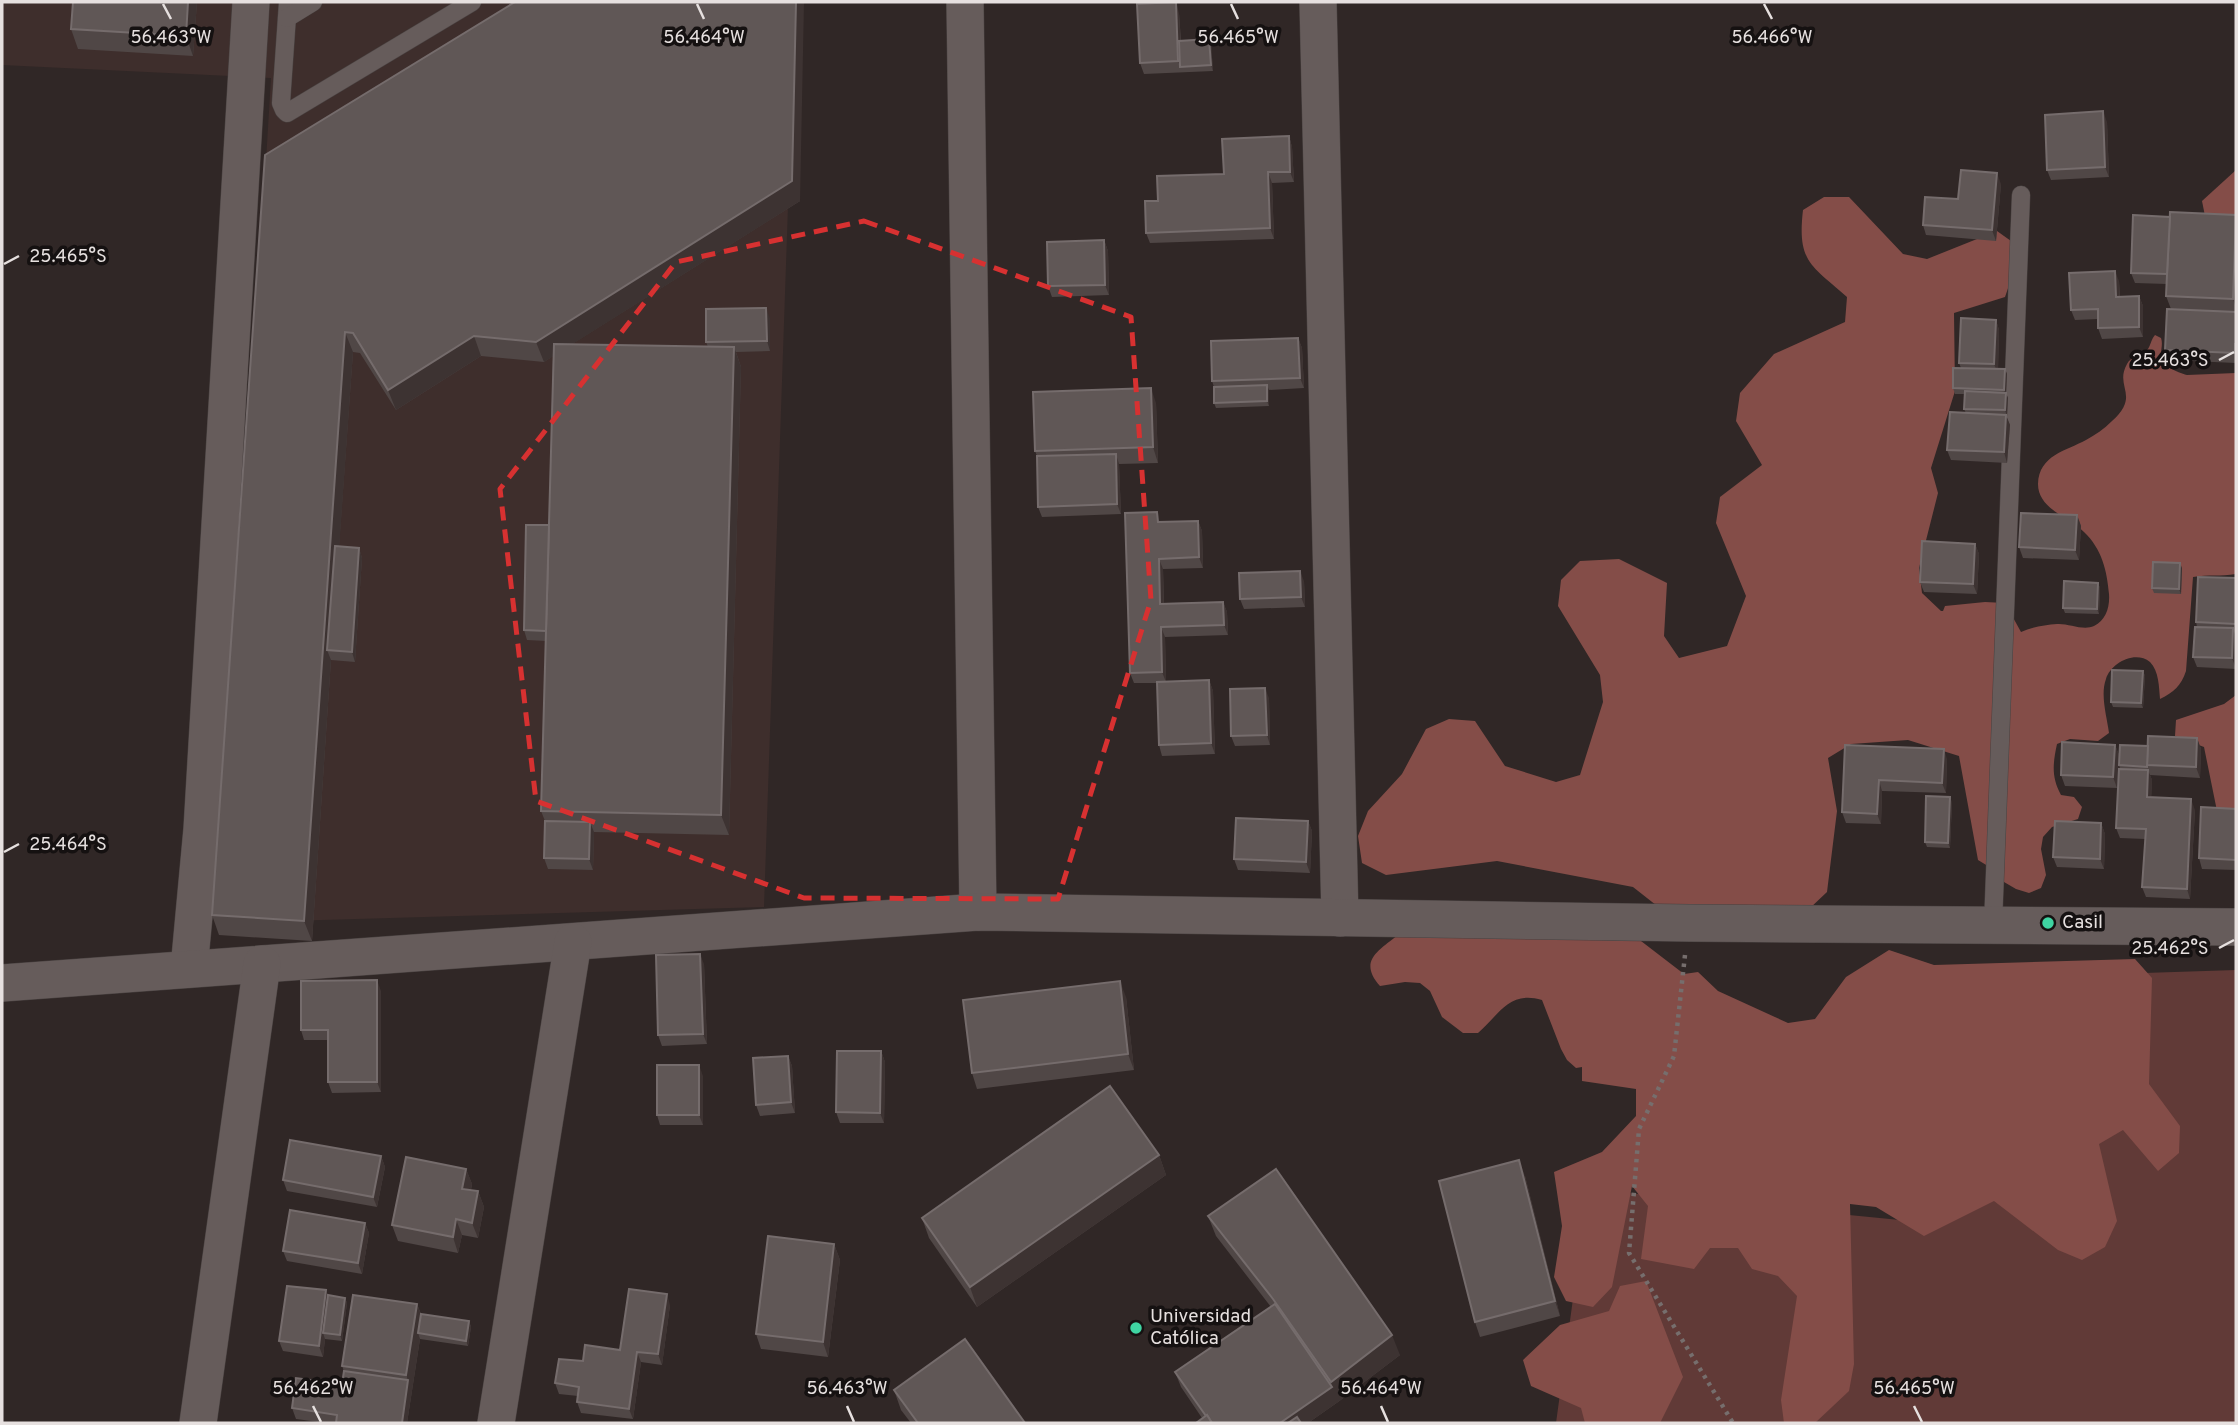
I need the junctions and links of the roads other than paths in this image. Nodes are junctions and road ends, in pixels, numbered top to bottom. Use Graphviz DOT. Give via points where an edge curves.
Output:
graph roads {
  1 [pos="251,2"];
  2 [pos="313,2"];
  3 [pos="472,2"];
  4 [pos="965,2"];
  5 [pos="1318,2"];
  6 [pos="288,10"];
  7 [pos="2021,195"];
  8 [pos="978,912"];
  9 [pos="1340,918"];
  10 [pos="1993,925"];
  11 [pos="2236,928"];
  12 [pos="573,942"];
  13 [pos="262,964"];
  14 [pos="189,969"];
  15 [pos="2,983"];
  16 [pos="198,1423"];
  17 [pos="496,1423"];
  1 -- 14 [label="street" via="202,829"];
  2 -- 6 [label="lane"];
  3 -- 6 [label="lane" via="287,113 281,103"];
  4 -- 8 [label="street"];
  5 -- 9 [label="street"];
  7 -- 10 [label="lane"];
  8 -- 9 [label="street"];
  8 -- 12 [label="street"];
  9 -- 10 [label="street"];
  10 -- 11 [label="street"];
  12 -- 13 [label="street"];
  12 -- 17 [label="street"];
  13 -- 14 [label="street"];
  13 -- 16 [label="street"];
  14 -- 15 [label="street"];
}
